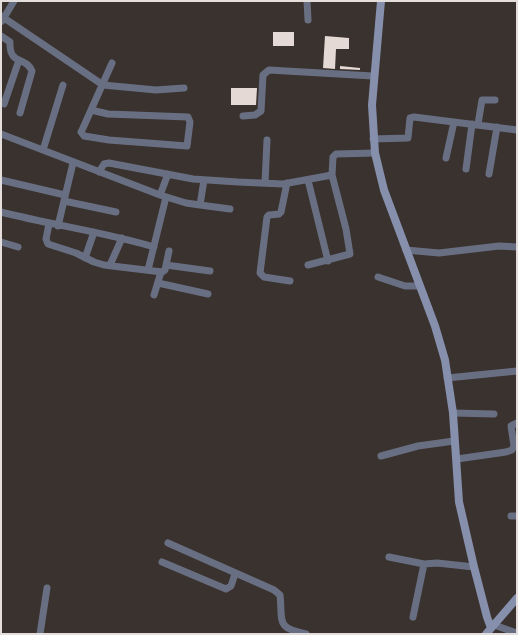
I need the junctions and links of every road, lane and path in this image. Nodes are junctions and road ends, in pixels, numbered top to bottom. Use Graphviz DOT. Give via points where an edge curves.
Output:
graph roads {
  1 [pos="14,1"];
  2 [pos="306,1"];
  3 [pos="381,1"];
  4 [pos="2,19"];
  5 [pos="308,20"];
  6 [pos="1,36"];
  7 [pos="19,60"];
  8 [pos="112,64"];
  9 [pos="373,76"];
  10 [pos="103,84"];
  11 [pos="63,85"];
  12 [pos="184,88"];
  13 [pos="495,100"];
  14 [pos="4,104"];
  15 [pos="91,110"];
  16 [pos="20,113"];
  17 [pos="243,116"];
  18 [pos="454,122"];
  19 [pos="475,124"];
  20 [pos="497,127"];
  21 [pos="517,130"];
  22 [pos="1,134"];
  23 [pos="374,139"];
  24 [pos="267,140"];
  25 [pos="43,150"];
  26 [pos="374,153"];
  27 [pos="446,158"];
  28 [pos="73,163"];
  29 [pos="466,170"];
  30 [pos="100,172"];
  31 [pos="168,174"];
  32 [pos="490,174"];
  33 [pos="332,175"];
  34 [pos="1,180"];
  35 [pos="204,180"];
  36 [pos="308,180"];
  37 [pos="265,183"];
  38 [pos="287,183"];
  39 [pos="163,196"];
  40 [pos="65,198"];
  41 [pos="200,205"];
  42 [pos="230,209"];
  43 [pos="1,212"];
  44 [pos="116,212"];
  45 [pos="49,224"];
  46 [pos="58,226"];
  47 [pos="94,232"];
  48 [pos="122,238"];
  49 [pos="1,242"];
  50 [pos="18,247"];
  51 [pos="154,247"];
  52 [pos="517,247"];
  53 [pos="406,250"];
  54 [pos="168,251"];
  55 [pos="86,258"];
  56 [pos="328,261"];
  57 [pos="166,264"];
  58 [pos="110,265"];
  59 [pos="308,265"];
  60 [pos="148,270"];
  61 [pos="210,271"];
  62 [pos="161,272"];
  63 [pos="378,277"];
  64 [pos="290,281"];
  65 [pos="158,283"];
  66 [pos="420,286"];
  67 [pos="208,294"];
  68 [pos="154,295"];
  69 [pos="517,371"];
  70 [pos="447,378"];
  71 [pos="453,414"];
  72 [pos="494,414"];
  73 [pos="517,423"];
  74 [pos="454,441"];
  75 [pos="381,456"];
  76 [pos="457,459"];
  77 [pos="168,543"];
  78 [pos="389,557"];
  79 [pos="162,562"];
  80 [pos="424,564"];
  81 [pos="474,567"];
  82 [pos="235,574"];
  83 [pos="47,588"];
  84 [pos="515,603"];
  85 [pos="413,616"];
  86 [pos="491,629"];
  87 [pos="517,633"];
  88 [pos="40,634"];
  89 [pos="306,634"];
  1 -- 4 [label="street"];
  2 -- 5 [label="street"];
  3 -- 9 [label="street"];
  4 -- 10 [label="street"];
  6 -- 7 [label="street" via="10,42 10,53"];
  7 -- 14 [label="street"];
  7 -- 16 [label="street" via="32,71"];
  8 -- 10 [label="street"];
  9 -- 17 [label="street" via="269,70 263,76 260,111 255,115"];
  9 -- 23 [label="street"];
  10 -- 12 [label="street" via="156,90"];
  10 -- 15 [label="street"];
  11 -- 25 [label="street"];
  13 -- 19 [label="street" via="482,100"];
  15 -- 15 [label="street" via="108,114 188,117 188,144 180,146 87,137 82,132"];
  18 -- 19 [label="street"];
  18 -- 23 [label="street" via="414,117 410,118 408,138"];
  18 -- 27 [label="street"];
  19 -- 20 [label="street"];
  19 -- 29 [label="street"];
  20 -- 21 [label="street"];
  20 -- 32 [label="street"];
  22 -- 25 [label="street"];
  23 -- 26 [label="street"];
  24 -- 37 [label="street"];
  25 -- 28 [label="street"];
  26 -- 33 [label="street" via="334,154"];
  26 -- 53 [label="street" via="384,190"];
  28 -- 30 [label="street"];
  28 -- 40 [label="street"];
  30 -- 31 [label="street" via="104,164 109,163"];
  30 -- 39 [label="street"];
  31 -- 35 [label="street"];
  31 -- 39 [label="street"];
  33 -- 36 [label="street"];
  33 -- 56 [label="street" via="350,252 348,255"];
  34 -- 40 [label="street"];
  35 -- 37 [label="street"];
  35 -- 41 [label="street"];
  36 -- 38 [label="street"];
  36 -- 56 [label="street"];
  37 -- 38 [label="street"];
  38 -- 64 [label="street" via="281,212 266,218 260,273 264,277"];
  39 -- 41 [label="street"];
  39 -- 51 [label="street"];
  40 -- 44 [label="street"];
  40 -- 46 [label="street"];
  41 -- 42 [label="street"];
  43 -- 45 [label="street"];
  45 -- 46 [label="street"];
  45 -- 55 [label="street" via="46,239 48,244"];
  46 -- 47 [label="street"];
  47 -- 48 [label="street"];
  47 -- 55 [label="street"];
  48 -- 51 [label="street"];
  48 -- 58 [label="street"];
  49 -- 50 [label="street"];
  51 -- 60 [label="street"];
  52 -- 53 [label="street" via="499,246 439,253"];
  53 -- 66 [label="street"];
  54 -- 57 [label="street"];
  55 -- 58 [label="street"];
  56 -- 59 [label="street"];
  57 -- 61 [label="street"];
  57 -- 62 [label="street" via="165,270"];
  58 -- 60 [label="street"];
  60 -- 62 [label="street"];
  62 -- 65 [label="street"];
  63 -- 66 [label="street" via="405,286"];
  65 -- 67 [label="street"];
  65 -- 68 [label="street"];
  66 -- 70 [label="street" via="441,346"];
  69 -- 70 [label="street"];
  70 -- 71 [label="street"];
  71 -- 72 [label="street"];
  71 -- 74 [label="street"];
  73 -- 76 [label="street" via="511,426 514,446 512,450"];
  74 -- 75 [label="street" via="418,446"];
  74 -- 76 [label="street"];
  76 -- 81 [label="street" via="459,502"];
  77 -- 82 [label="street"];
  78 -- 80 [label="street"];
  79 -- 82 [label="street" via="226,589 231,586"];
  80 -- 81 [label="street"];
  80 -- 85 [label="street"];
  81 -- 86 [label="street"];
  82 -- 89 [label="street" via="278,593 284,625 290,630"];
  83 -- 88 [label="street"];
  84 -- 86 [label="street"];
  86 -- 87 [label="street"];
}
